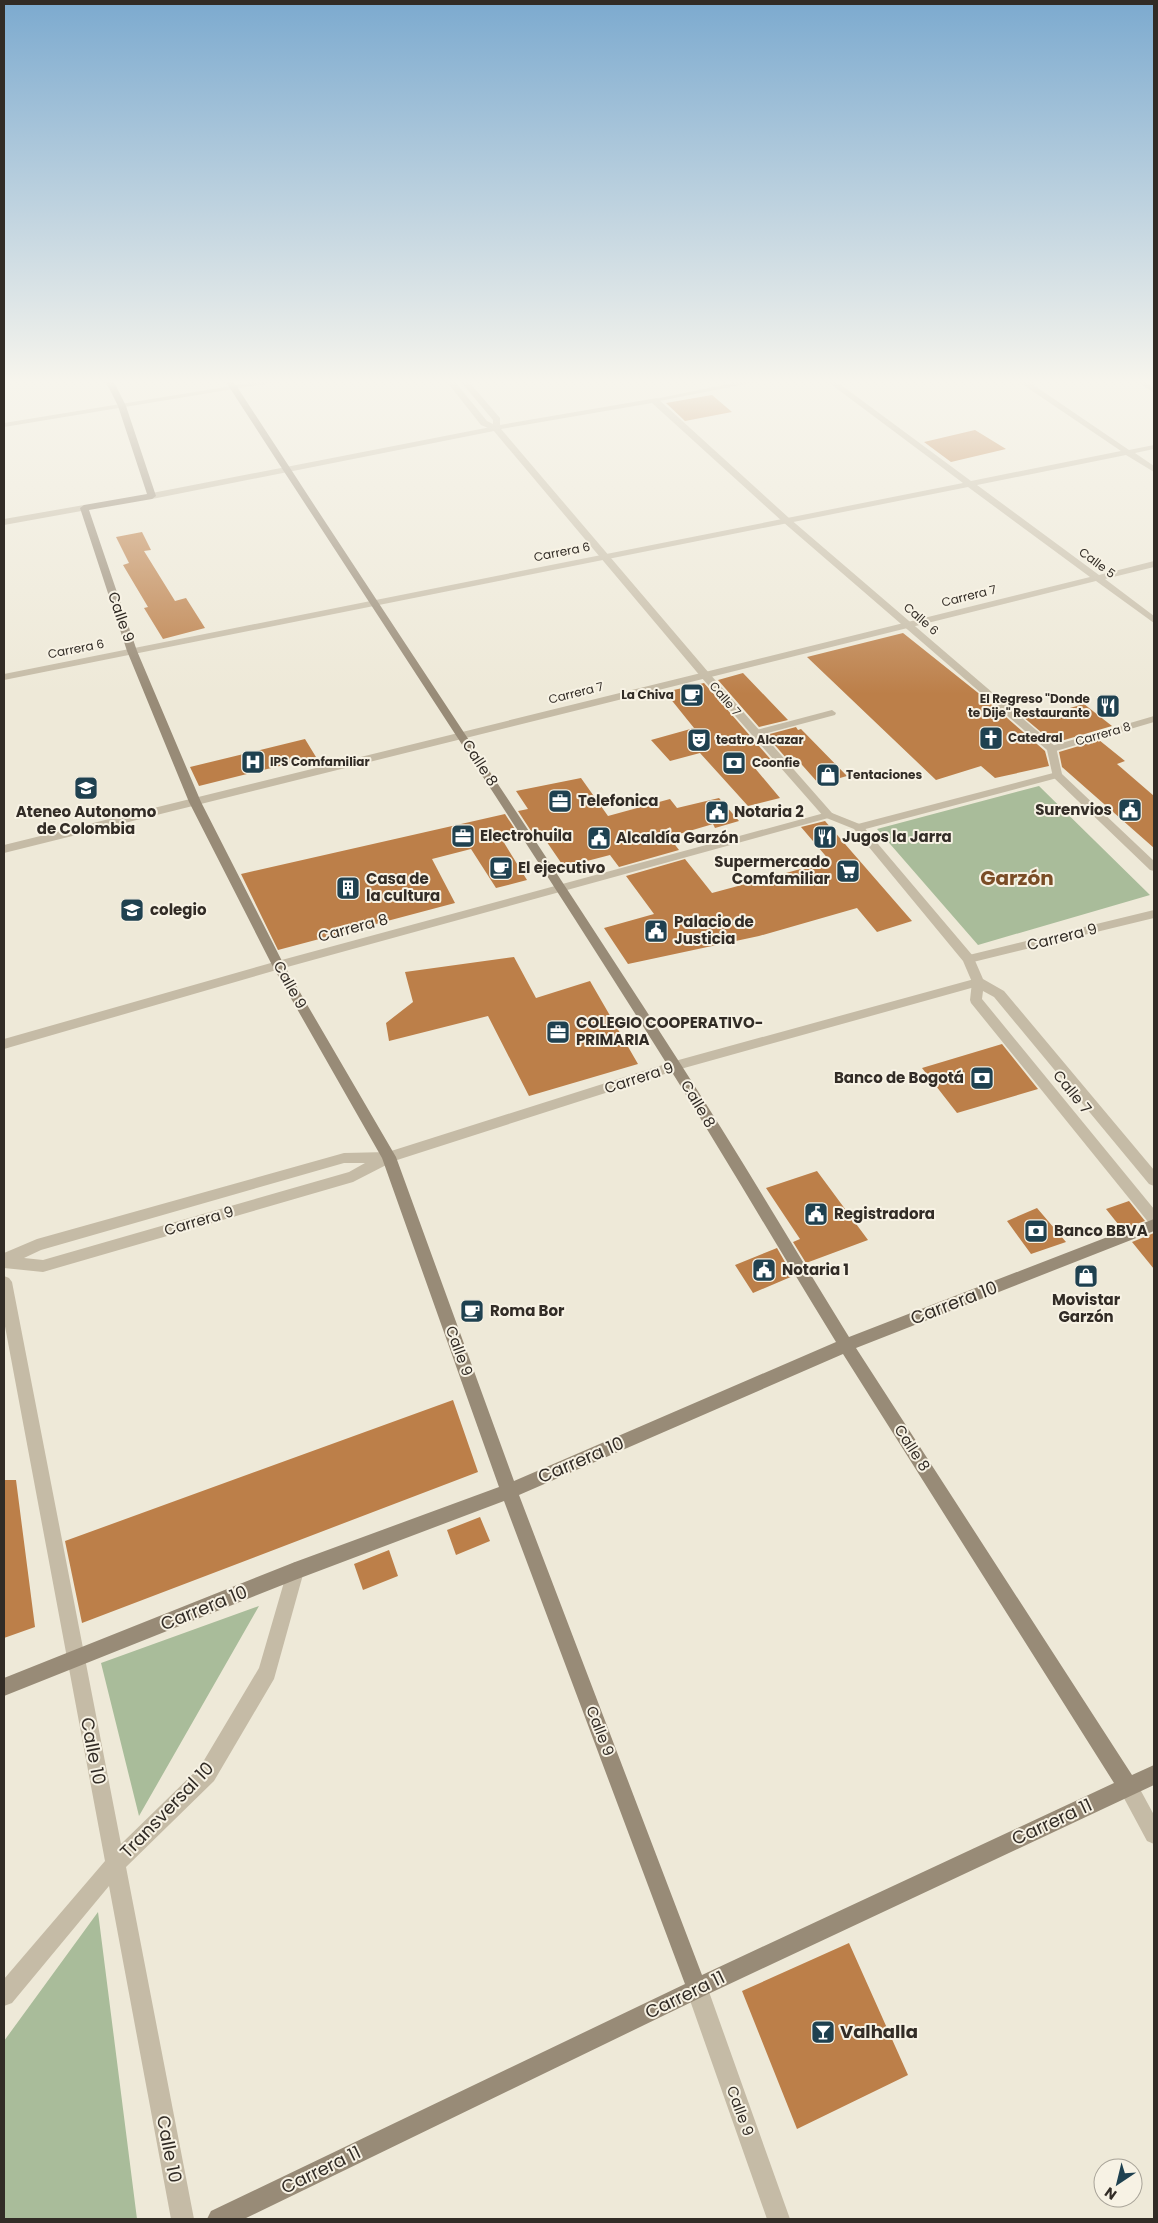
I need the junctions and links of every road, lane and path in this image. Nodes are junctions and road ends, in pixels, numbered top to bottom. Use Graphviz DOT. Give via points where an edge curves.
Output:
graph roads {
  1 [pos="149,486"];
  2 [pos="207,486"];
  3 [pos="296,486"];
  4 [pos="544,486"];
  5 [pos="748,486"];
  6 [pos="961,486"];
  7 [pos="972,486"];
  8 [pos="152,496"];
  9 [pos="84,508"];
  10 [pos="786,520"];
  11 [pos="4,522"];
  12 [pos="604,557"];
  13 [pos="1154,564"];
  14 [pos="1097,578"];
  15 [pos="373,603"];
  16 [pos="1154,620"];
  17 [pos="907,625"];
  18 [pos="132,651"];
  19 [pos="705,675"];
  20 [pos="4,677"];
  21 [pos="832,713"];
  22 [pos="1154,719"];
  23 [pos="756,733"];
  24 [pos="462,736"];
  25 [pos="1052,750"];
  26 [pos="1057,775"];
  27 [pos="195,802"];
  28 [pos="828,815"];
  29 [pos="858,828"];
  30 [pos="4,849"];
  31 [pos="1154,867"];
  32 [pos="560,888"];
  33 [pos="1154,914"];
  34 [pos="970,959"];
  35 [pos="278,965"];
  36 [pos="978,982"];
  37 [pos="4,1044"];
  38 [pos="675,1066"];
  39 [pos="389,1157"];
  40 [pos="1154,1180"];
  41 [pos="238,1188"];
  42 [pos="244,1208"];
  43 [pos="1154,1219"];
  44 [pos="123,1221"];
  45 [pos="1154,1225"];
  46 [pos="125,1243"];
  47 [pos="4,1261"];
  48 [pos="4,1282"];
  49 [pos="846,1345"];
  50 [pos="509,1491"];
  51 [pos="295,1571"];
  52 [pos="76,1659"];
  53 [pos="4,1687"];
  54 [pos="1154,1775"];
  55 [pos="1128,1787"];
  56 [pos="1154,1834"];
  57 [pos="115,1864"];
  58 [pos="697,1989"];
  59 [pos="4,1995"];
  60 [pos="183,2219"];
  61 [pos="219,2219"];
  62 [pos="779,2219"];
  1 -- 8 [label="main road"];
  2 -- 8 [label="street"];
  3 -- 15 [label="main road, Calle 8"];
  4 -- 12 [label="street, Calle 7"];
  5 -- 10 [label="street, Calle 6"];
  6 -- 10 [label="street, Carrera 6"];
  7 -- 14 [label="street, Calle 5"];
  8 -- 9 [label="main road"];
  9 -- 11 [label="street"];
  9 -- 18 [label="main road, Calle 9"];
  10 -- 12 [label="street, Carrera 6"];
  10 -- 17 [label="street, Calle 6"];
  12 -- 15 [label="street, Carrera 6"];
  12 -- 19 [label="street, Calle 7"];
  13 -- 14 [label="street, Carrera 7"];
  14 -- 16 [label="street, Calle 5"];
  14 -- 17 [label="street, Carrera 7"];
  15 -- 18 [label="street, Carrera 6"];
  15 -- 24 [label="main road, Calle 8"];
  17 -- 19 [label="street, Carrera 7"];
  17 -- 25 [label="street, Calle 6"];
  18 -- 20 [label="street, Carrera 6"];
  18 -- 27 [label="main road, Calle 9"];
  19 -- 23 [label="street, Calle 7"];
  19 -- 24 [label="street, Carrera 7"];
  21 -- 23 [label="lane"];
  22 -- 25 [label="street, Carrera 8"];
  23 -- 28 [label="street, Calle 7"];
  24 -- 27 [label="street, Carrera 7"];
  24 -- 32 [label="main road, Calle 8"];
  25 -- 26 [label="street"];
  26 -- 29 [label="street"];
  26 -- 31 [label="street"];
  27 -- 30 [label="street, Carrera 7"];
  27 -- 35 [label="main road, Calle 9"];
  28 -- 29 [label="street, Calle 7"];
  28 -- 32 [label="street, Carrera 8"];
  29 -- 34 [label="street, Calle 7"];
  32 -- 35 [label="street, Carrera 8"];
  32 -- 38 [label="main road, Calle 8"];
  33 -- 34 [label="street, Carrera 9"];
  34 -- 36 [label="street, Calle 7"];
  35 -- 37 [label="street, Carrera 8"];
  35 -- 39 [label="main road, Calle 9"];
  36 -- 38 [label="street, Carrera 9"];
  36 -- 40 [label="street, Calle 7" via="999,994"];
  36 -- 43 [label="street, Calle 7" via="976,1000"];
  38 -- 39 [label="street, Carrera 9"];
  38 -- 49 [label="main road, Calle 8"];
  39 -- 41 [label="street, Carrera 9" via="344,1158"];
  39 -- 42 [label="street, Carrera 9" via="354,1176"];
  39 -- 50 [label="main road, Calle 9"];
  41 -- 42 [label="street"];
  41 -- 44 [label="street, Carrera 9"];
  42 -- 46 [label="street, Carrera 9"];
  44 -- 46 [label="street"];
  44 -- 47 [label="street, Carrera 9" via="38,1245"];
  45 -- 49 [label="main road, Carrera 10"];
  46 -- 47 [label="street, Carrera 9" via="44,1266"];
  48 -- 52 [label="street, Calle 10"];
  49 -- 50 [label="main road, Carrera 10"];
  49 -- 55 [label="main road, Calle 8"];
  50 -- 51 [label="main road, Carrera 10"];
  50 -- 58 [label="main road, Calle 9"];
  51 -- 52 [label="main road, Carrera 10"];
  51 -- 57 [label="street, Transversal 10" via="267,1672 207,1774"];
  52 -- 53 [label="main road, Carrera 10"];
  52 -- 57 [label="street, Calle 10"];
  54 -- 55 [label="main road, Carrera 11"];
  55 -- 56 [label="street, Calle 8"];
  55 -- 58 [label="main road, Carrera 11"];
  57 -- 59 [label="street, Transversal 10"];
  57 -- 60 [label="street, Calle 10"];
  58 -- 61 [label="main road, Carrera 11"];
  58 -- 62 [label="street, Calle 9"];
}
